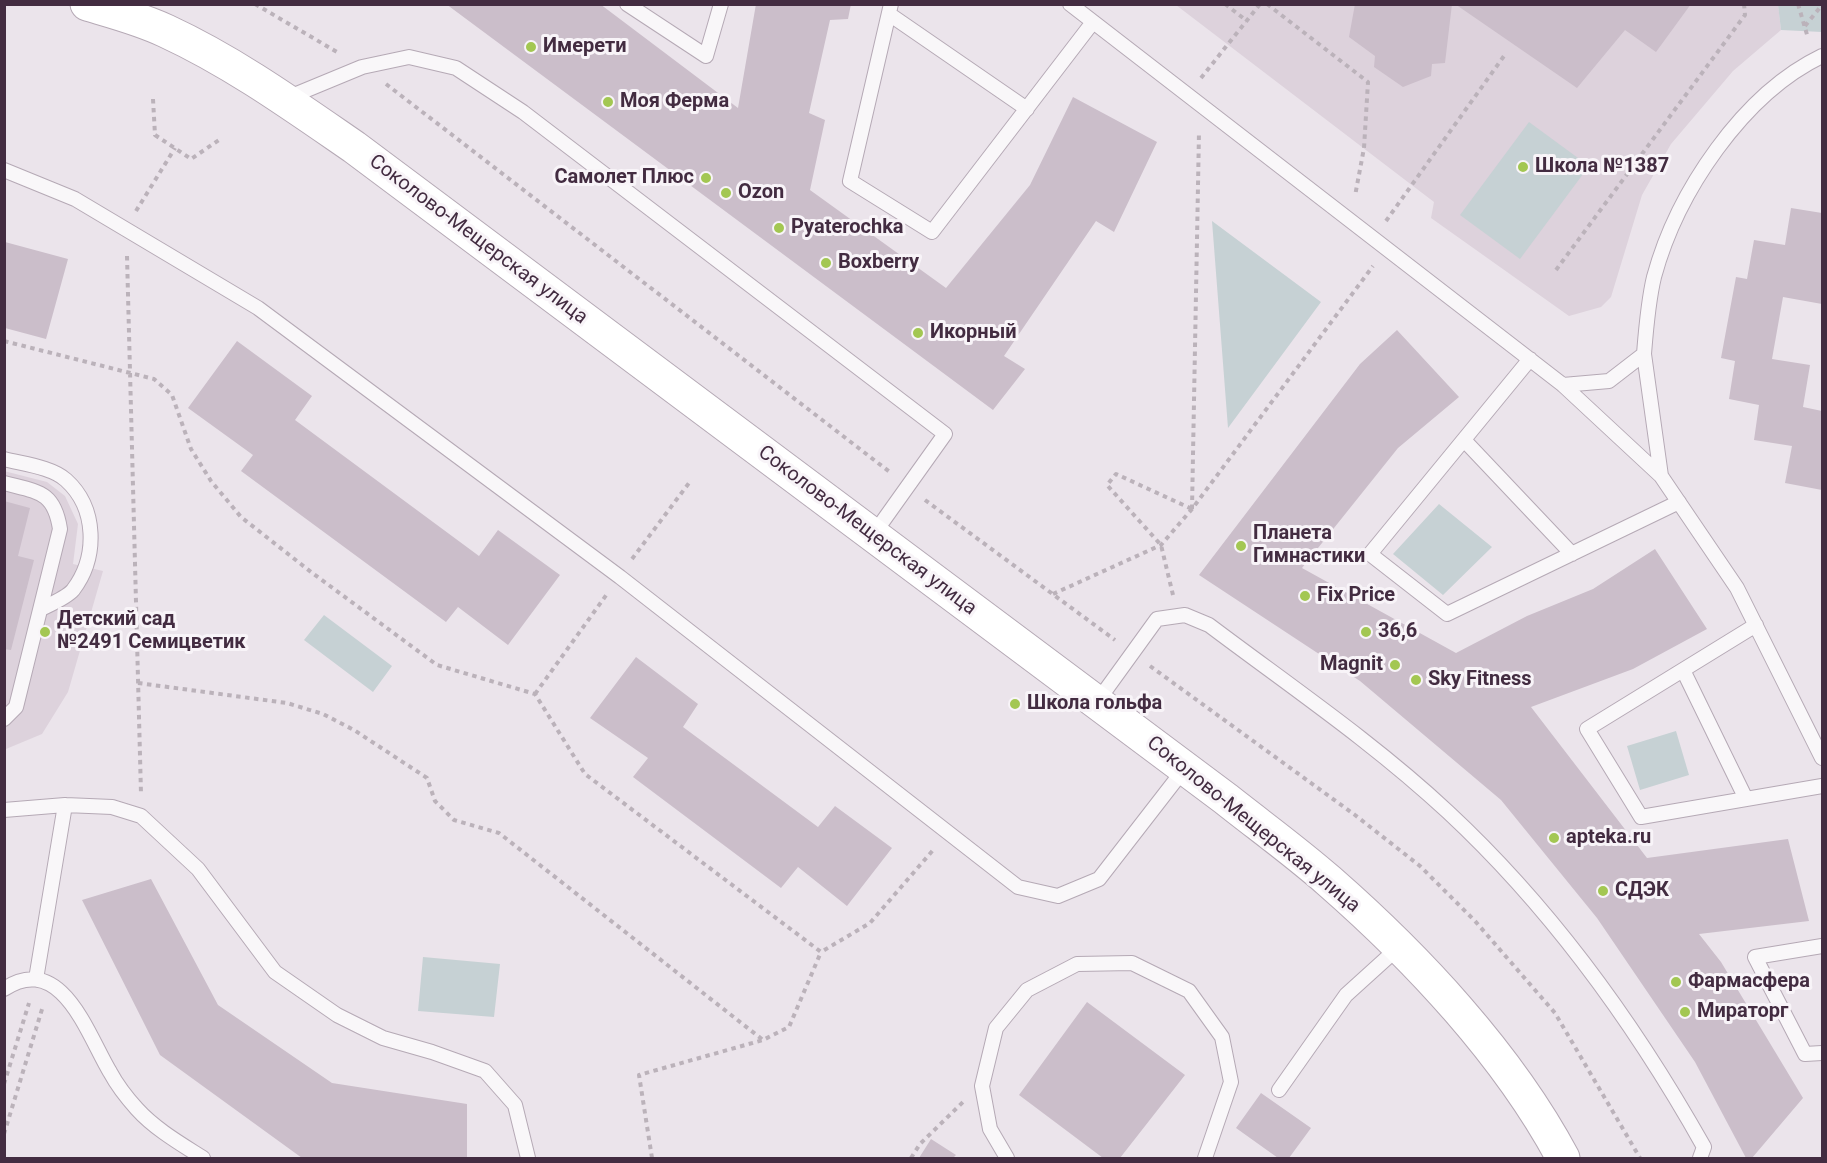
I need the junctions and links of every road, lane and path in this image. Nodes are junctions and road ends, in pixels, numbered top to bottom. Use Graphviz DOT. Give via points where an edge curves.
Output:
graph roads {
  1 [pos="87,4"];
  2 [pos="255,4"];
  3 [pos="627,4"];
  4 [pos="721,4"];
  5 [pos="1070,4"];
  6 [pos="1225,4"];
  7 [pos="1260,4"];
  8 [pos="1267,4"];
  9 [pos="1744,4"];
  10 [pos="1798,4"];
  11 [pos="1822,5"];
  12 [pos="890,9"];
  13 [pos="1247,21"];
  14 [pos="1093,22"];
  15 [pos="1805,27"];
  16 [pos="1504,56"];
  17 [pos="1819,58"];
  18 [pos="362,67"];
  19 [pos="1187,95"];
  20 [pos="153,99"];
  21 [pos="285,99"];
  22 [pos="1199,104"];
  23 [pos="1027,109"];
  24 [pos="222,138"];
  25 [pos="174,148"];
  26 [pos="4,170"];
  27 [pos="1350,221"];
  28 [pos="127,229"];
  29 [pos="1374,239"];
  30 [pos="1386,248"];
  31 [pos="1556,270"];
  32 [pos="4,341"];
  33 [pos="1644,354"];
  34 [pos="1530,359"];
  35 [pos="129,372"];
  36 [pos="1563,385"];
  37 [pos="1464,440"];
  38 [pos="4,459"];
  39 [pos="1661,476"];
  40 [pos="4,483"];
  41 [pos="689,483"];
  42 [pos="908,486"];
  43 [pos="1679,502"];
  44 [pos="1192,509"];
  45 [pos="873,535"];
  46 [pos="1161,545"];
  47 [pos="1572,554"];
  48 [pos="620,577"];
  49 [pos="1052,595"];
  50 [pos="41,609"];
  51 [pos="1178,616"];
  52 [pos="1756,625"];
  53 [pos="1132,652"];
  54 [pos="1683,670"];
  55 [pos="138,683"];
  56 [pos="535,694"];
  57 [pos="1097,702"];
  58 [pos="4,719"];
  59 [pos="1822,758"];
  60 [pos="1185,768"];
  61 [pos="1822,786"];
  62 [pos="1746,799"];
  63 [pos="65,805"];
  64 [pos="4,810"];
  65 [pos="141,816"];
  66 [pos="947,832"];
  67 [pos="1822,946"];
  68 [pos="1399,947"];
  69 [pos="821,952"];
  70 [pos="43,982"];
  71 [pos="4,989"];
  72 [pos="763,1040"];
  73 [pos="1822,1053"];
  74 [pos="4,1084"];
  75 [pos="982,1086"];
  76 [pos="1279,1090"];
  77 [pos="4,1134"];
  78 [pos="203,1158"];
  79 [pos="528,1158"];
  80 [pos="652,1158"];
  81 [pos="911,1158"];
  82 [pos="1007,1158"];
  83 [pos="1205,1158"];
  84 [pos="1563,1158"];
  85 [pos="1641,1158"];
  86 [pos="1700,1158"];
  1 -- 21 [label="street, Соколово-Мещерская улица" via="164,30"];
  2 -- 18 [label="path"];
  3 -- 4 [label="lane" via="706,56"];
  5 -- 14 [label="lane"];
  6 -- 13 [label="path"];
  7 -- 13 [label="path"];
  8 -- 27 [label="path" via="1368,82 1364,148"];
  9 -- 31 [label="path" via="1745,15"];
  10 -- 15 [label="path"];
  11 -- 15 [label="path"];
  12 -- 23 [label="lane"];
  12 -- 23 [label="lane" via="850,181 932,232"];
  13 -- 19 [label="path"];
  14 -- 19 [label="lane"];
  14 -- 23 [label="lane"];
  15 -- 17 [label="path"];
  16 -- 29 [label="path"];
  17 -- 33 [label="lane" via="1772,86 1745,114 1682,203 1654,276"];
  18 -- 21 [label="lane"];
  18 -- 42 [label="path"];
  18 -- 42 [label="lane" via="409,57 456,68 523,112 945,434"];
  19 -- 22 [label="lane"];
  20 -- 25 [label="path" via="155,135"];
  21 -- 45 [label="street, Соколово-Мещерская улица"];
  22 -- 27 [label="lane"];
  22 -- 44 [label="path"];
  24 -- 25 [label="path" via="191,159"];
  25 -- 28 [label="path"];
  26 -- 28 [label="lane" via="75,199"];
  27 -- 29 [label="lane"];
  28 -- 35 [label="path"];
  28 -- 48 [label="lane" via="258,309"];
  29 -- 30 [label="lane"];
  30 -- 34 [label="lane"];
  30 -- 44 [label="path"];
  32 -- 35 [label="path"];
  33 -- 36 [label="lane" via="1609,381"];
  33 -- 39 [label="lane"];
  34 -- 36 [label="lane"];
  34 -- 37 [label="lane"];
  35 -- 55 [label="path"];
  35 -- 56 [label="path" via="154,379 172,395 191,449 211,481 241,517 311,573 438,665"];
  36 -- 39 [label="lane"];
  37 -- 47 [label="lane"];
  37 -- 47 [label="lane" via="1370,554 1447,614"];
  38 -- 50 [label="lane" via="65,478 86,506 91,534 86,567 72,592"];
  39 -- 43 [label="lane"];
  40 -- 50 [label="lane" via="47,497 57,509 60,529"];
  41 -- 48 [label="path"];
  42 -- 45 [label="lane"];
  42 -- 49 [label="path"];
  43 -- 47 [label="lane"];
  43 -- 52 [label="lane" via="1737,588"];
  44 -- 46 [label="path"];
  44 -- 46 [label="path" via="1116,474 1107,485"];
  45 -- 57 [label="street, Соколово-Мещерская улица"];
  46 -- 49 [label="path"];
  46 -- 51 [label="path"];
  48 -- 56 [label="path"];
  48 -- 66 [label="lane"];
  49 -- 53 [label="path"];
  50 -- 58 [label="lane" via="16,707"];
  51 -- 53 [label="lane" via="1157,619"];
  51 -- 86 [label="lane" via="1209,625 1378,752 1449,813 1515,880 1594,978 1680,1106 1704,1147"];
  52 -- 54 [label="lane"];
  52 -- 59 [label="lane"];
  53 -- 57 [label="lane"];
  53 -- 85 [label="path" via="1420,866 1475,921 1555,1013"];
  54 -- 62 [label="lane"];
  54 -- 62 [label="lane" via="1587,729 1641,817"];
  55 -- 65 [label="path"];
  55 -- 72 [label="path" via="287,703 323,714 354,730 427,778 435,801 454,820 499,833"];
  56 -- 69 [label="path" via="585,774"];
  57 -- 60 [label="street, Соколово-Мещерская улица"];
  60 -- 66 [label="lane" via="1099,879 1058,896 1018,887"];
  60 -- 68 [label="street, Соколово-Мещерская улица" via="1329,881"];
  61 -- 62 [label="lane"];
  63 -- 64 [label="lane"];
  63 -- 65 [label="lane" via="112,807"];
  63 -- 70 [label="lane"];
  65 -- 79 [label="lane" via="198,869 275,972 337,1015 383,1038 485,1071 515,1105"];
  66 -- 69 [label="path" via="870,923"];
  67 -- 73 [label="lane" via="1755,957 1805,1054"];
  68 -- 76 [label="lane" via="1346,995"];
  68 -- 84 [label="street, Соколово-Мещерская улица" via="1500,1059 1545,1124"];
  69 -- 72 [label="path" via="789,1027"];
  70 -- 71 [label="lane" via="14,982"];
  70 -- 74 [label="path"];
  70 -- 77 [label="path"];
  70 -- 78 [label="lane" via="63,993 82,1017 110,1073 138,1110"];
  72 -- 80 [label="path" via="639,1075"];
  75 -- 81 [label="path" via="948,1115"];
  75 -- 82 [label="lane" via="990,1129"];
  75 -- 83 [label="lane" via="996,1028 1027,990 1077,964 1132,963 1189,992 1222,1037 1231,1082"];
}
